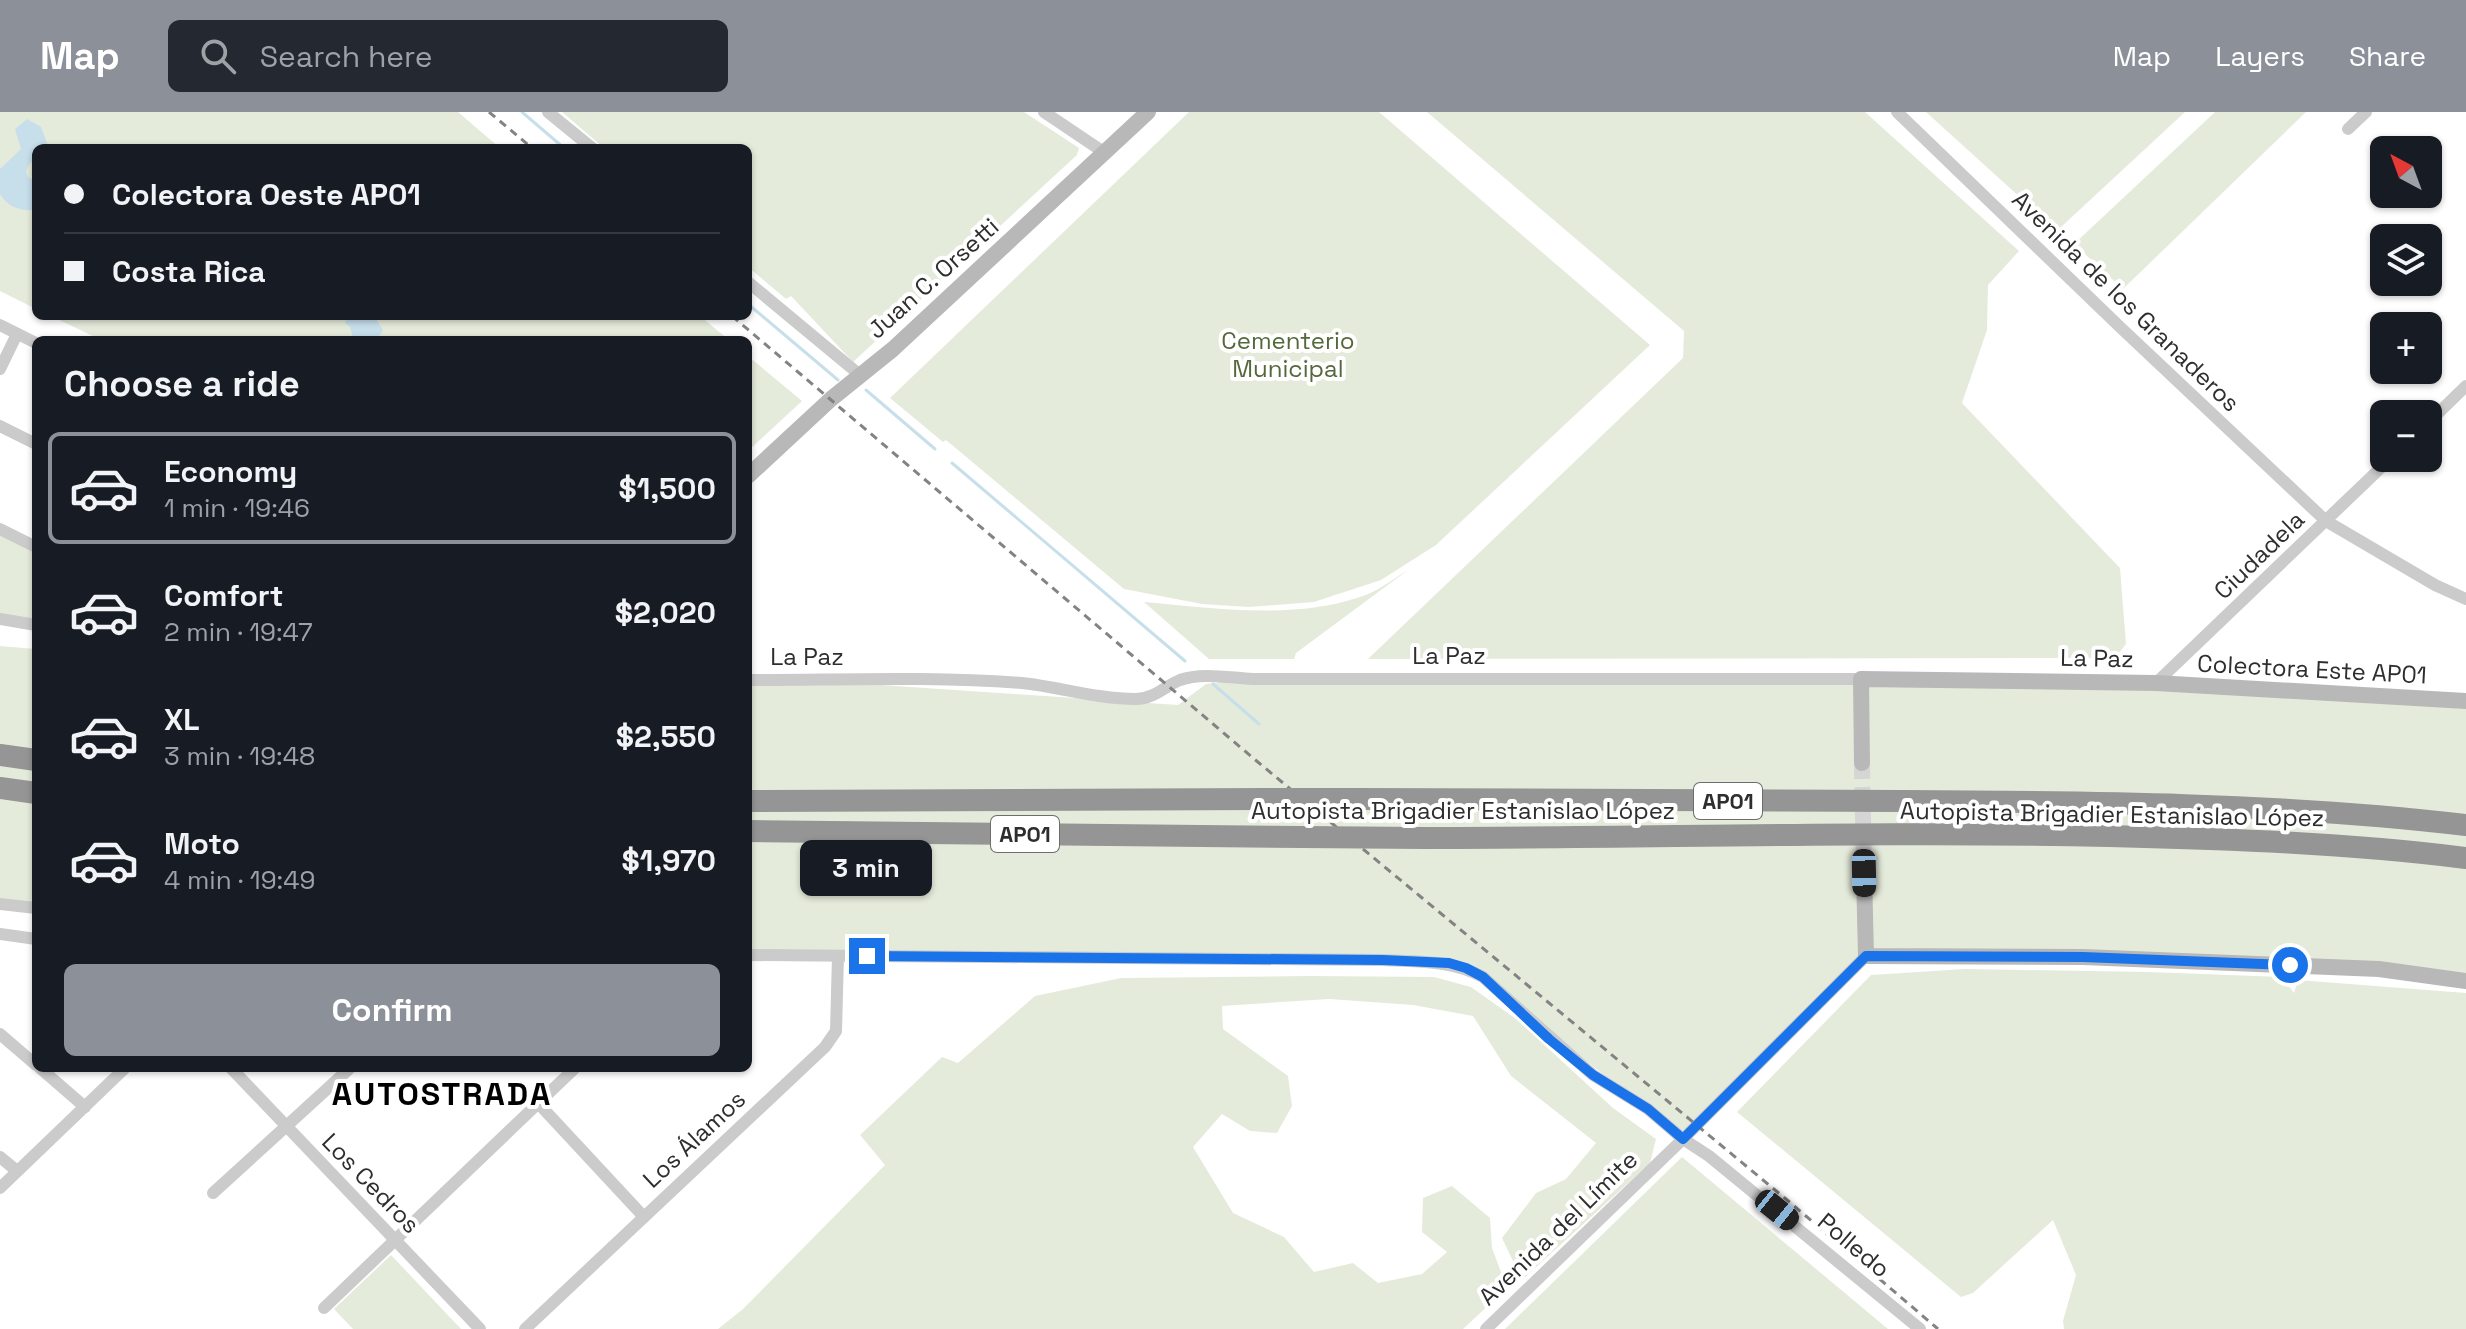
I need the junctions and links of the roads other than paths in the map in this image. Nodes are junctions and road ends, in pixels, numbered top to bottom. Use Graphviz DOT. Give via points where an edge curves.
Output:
graph roads {
  1 [pos="548,112"];
  2 [pos="1044,112"];
  3 [pos="1148,112"];
  4 [pos="1897,112"];
  5 [pos="2366,112"];
  6 [pos="2348,129"];
  7 [pos="587,144"];
  8 [pos="1105,153"];
  9 [pos="752,285"];
  10 [pos="0,325"];
  11 [pos="17,334"];
  12 [pos="32,341"];
  13 [pos="0,369"];
  14 [pos="860,375"];
  15 [pos="2466,386"];
  16 [pos="2442,409"];
  17 [pos="0,426"];
  18 [pos="32,442"];
  19 [pos="752,472"];
  20 [pos="2377,472"];
  21 [pos="2326,521"];
  22 [pos="0,529"];
  23 [pos="32,545"];
  24 [pos="2466,599"];
  25 [pos="0,619"];
  26 [pos="32,624"];
  27 [pos="1861,679"];
  28 [pos="752,680"];
  29 [pos="2156,683"];
  30 [pos="2466,701"];
  31 [pos="0,755"];
  32 [pos="32,759"];
  33 [pos="1862,763"];
  34 [pos="0,788"];
  35 [pos="32,792"];
  36 [pos="752,801"];
  37 [pos="2466,825"];
  38 [pos="752,831"];
  39 [pos="2466,858"];
  40 [pos="1864,873"];
  41 [pos="0,904"];
  42 [pos="32,908"];
  43 [pos="0,934"];
  44 [pos="32,938"];
  45 [pos="752,955"];
  46 [pos="838,956"];
  47 [pos="1866,956"];
  48 [pos="2466,981"];
  49 [pos="0,1034"];
  50 [pos="32,1061"];
  51 [pos="45,1072"];
  52 [pos="121,1072"];
  53 [pos="235,1072"];
  54 [pos="346,1072"];
  55 [pos="571,1072"];
  56 [pos="538,1103"];
  57 [pos="85,1107"];
  58 [pos="285,1127"];
  59 [pos="1683,1139"];
  60 [pos="0,1157"];
  61 [pos="17,1171"];
  62 [pos="0,1188"];
  63 [pos="213,1193"];
  64 [pos="644,1217"];
  65 [pos="395,1239"];
  66 [pos="324,1308"];
  67 [pos="480,1329"];
  68 [pos="525,1329"];
  69 [pos="1486,1329"];
  70 [pos="1920,1329"];
  1 -- 7 [label="street"];
  2 -- 8 [label="street"];
  3 -- 8 [label="street, Juan C. Orsetti"];
  4 -- 21 [label="street, Avenida de los Granaderos"];
  5 -- 6 [label="street"];
  8 -- 14 [label="street, Juan C. Orsetti"];
  9 -- 14 [label="street"];
  10 -- 11 [label="street"];
  11 -- 12 [label="street"];
  11 -- 13 [label="street"];
  14 -- 19 [label="street, Juan C. Orsetti"];
  15 -- 16 [label="street"];
  17 -- 18 [label="street"];
  20 -- 21 [label="street, Ciudadela"];
  21 -- 24 [label="street, Avenida de los Granaderos"];
  21 -- 29 [label="street, Ciudadela"];
  22 -- 23 [label="street"];
  25 -- 26 [label="street"];
  27 -- 28 [label="street, La Paz" via="1196,676 1139,699 967,680"];
  27 -- 29 [label="street, La Paz"];
  27 -- 33 [label="street"];
  29 -- 30 [label="street, Colectora Este AP01"];
  31 -- 32 [label="highway"];
  34 -- 35 [label="highway"];
  36 -- 37 [label="highway, Autopista Brigadier Estanislao López / AP01, bridge" via="2030,802 2228,808"];
  38 -- 39 [label="highway, Autopista Brigadier Estanislao López / AP01, bridge" via="1424,838 1996,834 2230,839"];
  40 -- 47 [label="street"];
  41 -- 42 [label="street"];
  43 -- 44 [label="street"];
  45 -- 46 [label="street, Polledo"];
  46 -- 59 [label="street, Polledo" via="1449,963 1483,977 1593,1075 1648,1109"];
  46 -- 64 [label="street, Los Álamos" via="836,1031 825,1047"];
  47 -- 48 [label="street" via="2083,957 2364,968"];
  47 -- 59 [label="street, Avenida del Límite"];
  49 -- 50 [label="street"];
  51 -- 57 [label="street"];
  52 -- 57 [label="street"];
  53 -- 58 [label="street, Los Cedros"];
  54 -- 58 [label="street"];
  55 -- 56 [label="street"];
  56 -- 64 [label="street"];
  56 -- 65 [label="street"];
  57 -- 61 [label="street"];
  58 -- 63 [label="street"];
  58 -- 65 [label="street, Los Cedros"];
  59 -- 69 [label="street, Avenida del Límite"];
  59 -- 70 [label="street, Polledo" via="1757,1193"];
  60 -- 61 [label="street"];
  61 -- 62 [label="street"];
  64 -- 68 [label="street, Los Álamos"];
  65 -- 66 [label="street"];
  65 -- 67 [label="street, Los Cedros"];
}
